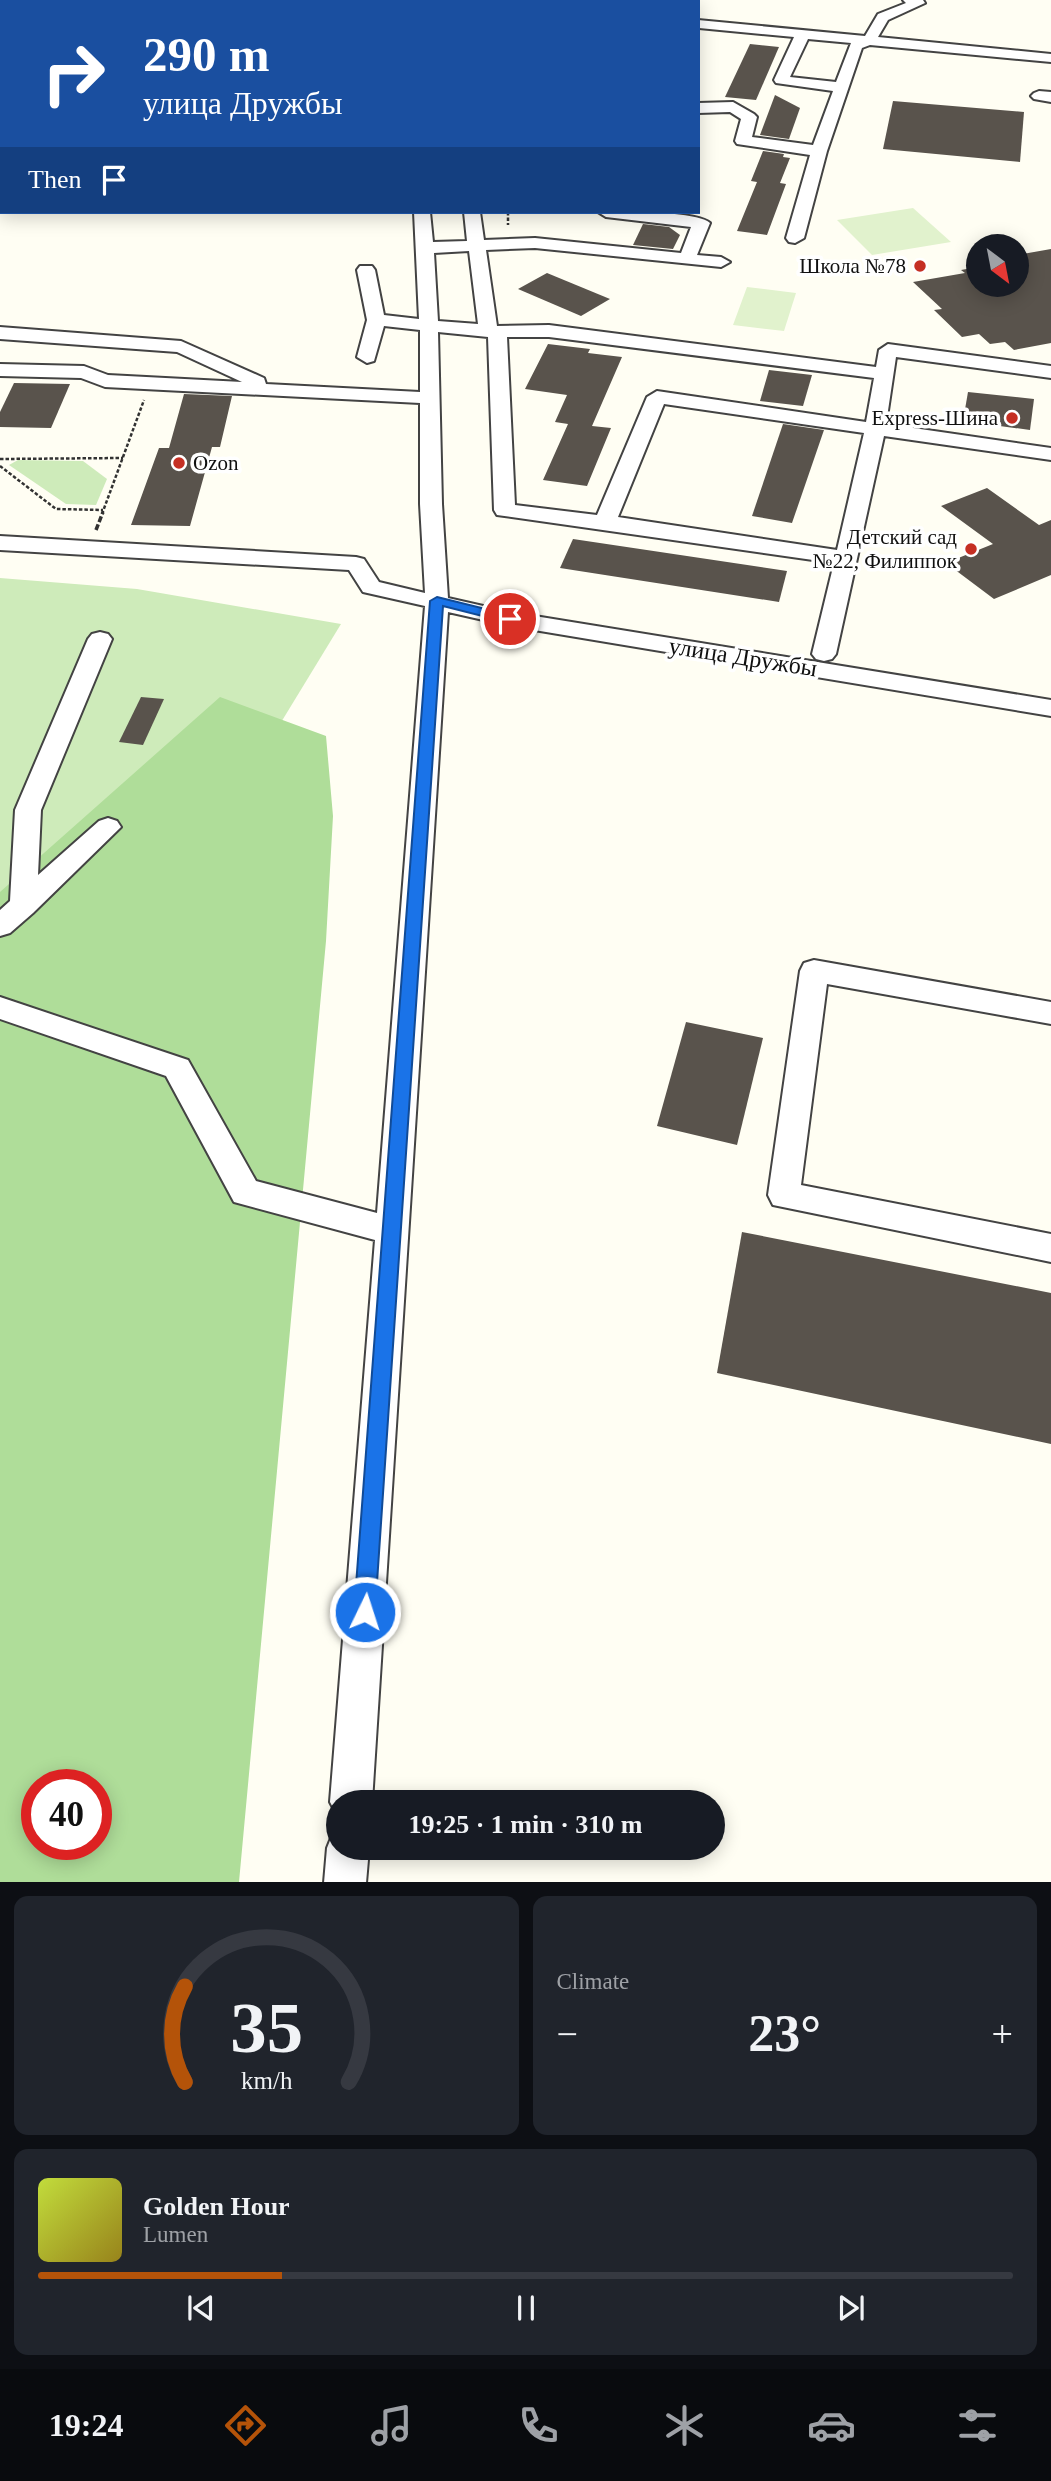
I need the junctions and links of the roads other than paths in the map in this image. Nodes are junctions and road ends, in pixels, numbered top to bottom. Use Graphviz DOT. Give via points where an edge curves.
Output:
graph roads {
  1 [pos="917,1"];
  2 [pos="701,21"];
  3 [pos="803,34"];
  4 [pos="869,40"];
  5 [pos="1051,58"];
  6 [pos="841,87"];
  7 [pos="700,108"];
  8 [pos="818,151"];
  9 [pos="422,214"];
  10 [pos="472,214"];
  11 [pos="623,214"];
  12 [pos="795,238"];
  13 [pos="543,243"];
  14 [pos="474,245"];
  15 [pos="426,248"];
  16 [pos="687,259"];
  17 [pos="721,262"];
  18 [pos="591,267"];
  19 [pos="366,270"];
  20 [pos="376,320"];
  21 [pos="430,327"];
  22 [pos="0,332"];
  23 [pos="493,332"];
  24 [pos="367,357"];
  25 [pos="0,370"];
  26 [pos="1051,372"];
  27 [pos="884,374"];
  28 [pos="272,389"];
  29 [pos="429,398"];
  30 [pos="875,429"];
  31 [pos="1051,454"];
  32 [pos="604,522"];
  33 [pos="0,543"];
  34 [pos="846,558"];
  35 [pos="437,601"];
  36 [pos="100,639"];
  37 [pos="824,654"];
  38 [pos="1051,692"];
  39 [pos="1051,708"];
  40 [pos="108,827"];
  41 [pos="23,905"];
  42 [pos="0,926"];
  43 [pos="0,1008"];
  44 [pos="1051,1013"];
  45 [pos="392,1231"];
  46 [pos="1051,1248"];
  47 [pos="352,1790"];
  48 [pos="347,1860"];
  49 [pos="345,1882"];
  1 -- 4 [label="street" via="883,17"];
  2 -- 3 [label="street"];
  3 -- 4 [label="street"];
  3 -- 6 [label="street" via="781,80"];
  4 -- 5 [label="street"];
  4 -- 6 [label="street" via="856,47"];
  6 -- 8 [label="street"];
  7 -- 8 [label="street" via="733,107 749,117 743,141"];
  8 -- 12 [label="street"];
  9 -- 15 [label="street"];
  10 -- 14 [label="street"];
  11 -- 16 [label="street" via="701,223"];
  13 -- 14 [label="street"];
  13 -- 16 [label="street"];
  13 -- 18 [label="street"];
  14 -- 15 [label="street"];
  14 -- 23 [label="street"];
  15 -- 21 [label="street"];
  16 -- 17 [label="street"];
  19 -- 20 [label="street"];
  20 -- 21 [label="street"];
  20 -- 24 [label="street"];
  21 -- 23 [label="street"];
  21 -- 29 [label="street"];
  22 -- 28 [label="street" via="181,347"];
  23 -- 27 [label="street" via="549,331"];
  23 -- 32 [label="street" via="505,510"];
  25 -- 28 [label="street" via="84,372 105,380"];
  26 -- 27 [label="street" via="888,350"];
  27 -- 30 [label="street"];
  28 -- 29 [label="street"];
  29 -- 35 [label="street"];
  30 -- 31 [label="street"];
  30 -- 32 [label="street" via="657,397"];
  30 -- 34 [label="street"];
  32 -- 34 [label="street"];
  33 -- 35 [label="street" via="356,564 371,587"];
  34 -- 37 [label="street"];
  35 -- 37 [label="street, улица Дружбы" via="517,603"];
  35 -- 39 [label="street, улица Дружбы" via="510,619"];
  35 -- 45 [label="street"];
  36 -- 41 [label="street" via="28,810"];
  37 -- 38 [label="street, улица Дружбы"];
  40 -- 41 [label="street"];
  41 -- 42 [label="street"];
  43 -- 45 [label="street" via="177,1068 245,1192"];
  44 -- 46 [label="street" via="814,971 784,1195"];
  45 -- 47 [label="street"];
  48 -- 49 [label="street"];
}
